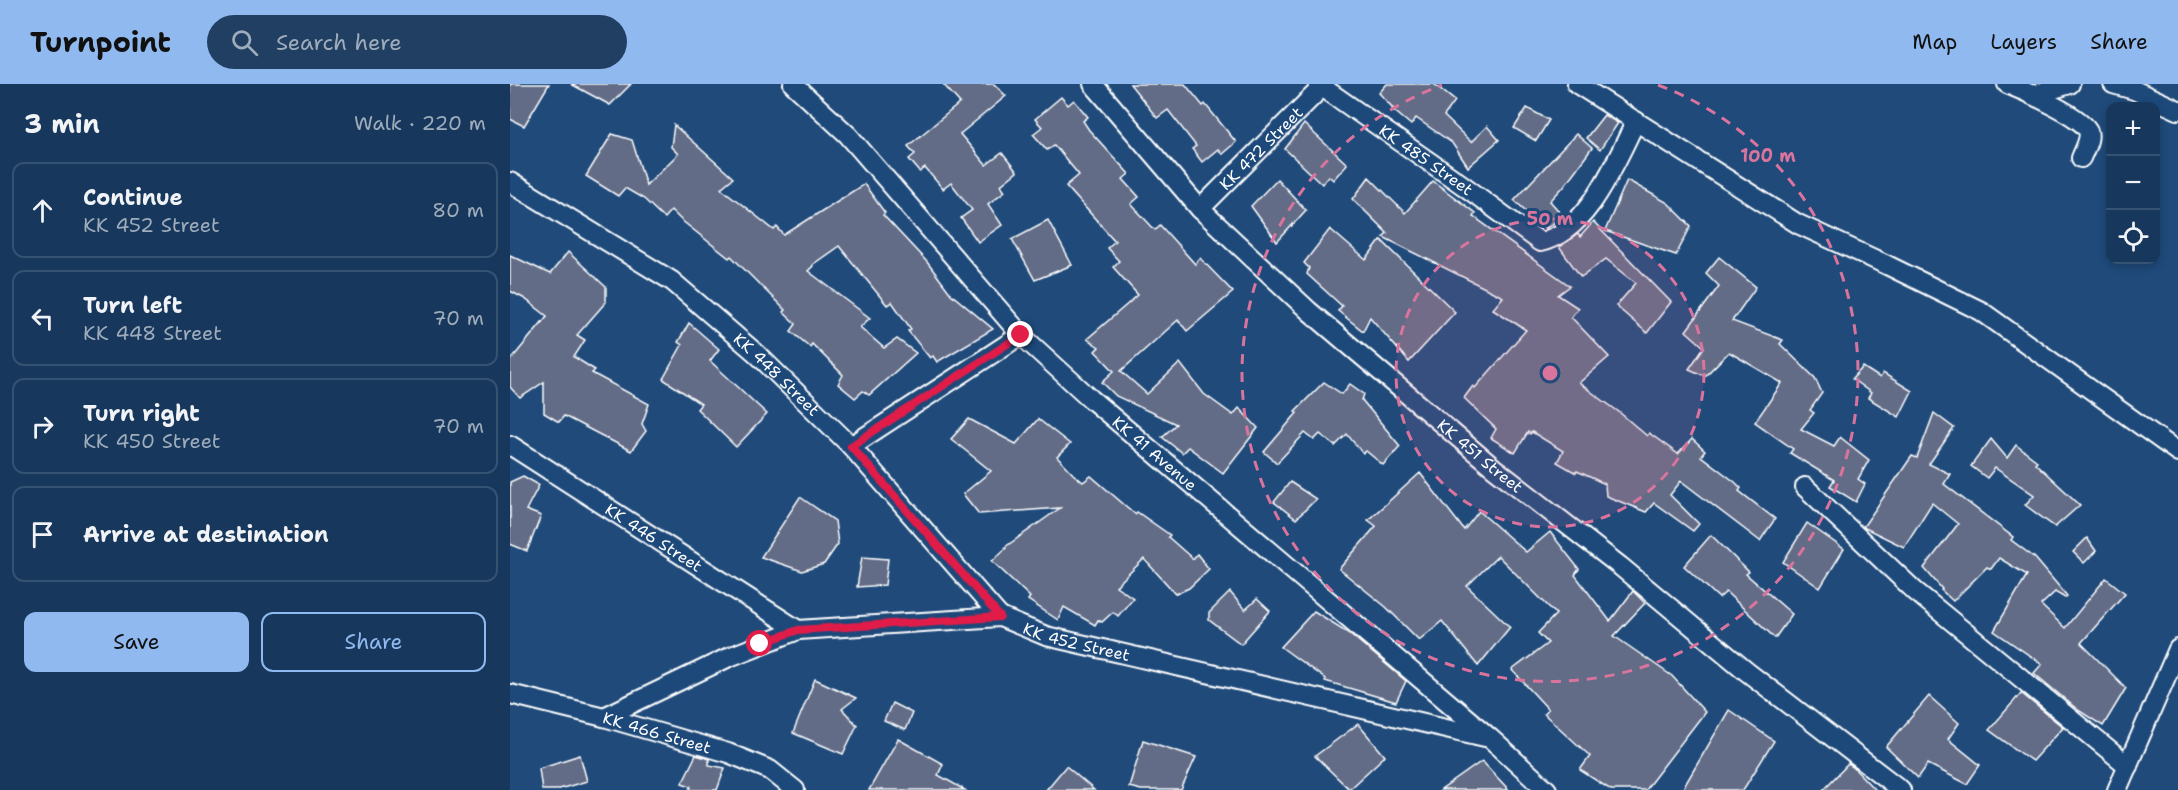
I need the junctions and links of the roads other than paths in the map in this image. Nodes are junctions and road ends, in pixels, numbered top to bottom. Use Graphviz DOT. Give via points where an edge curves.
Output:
graph roads {
  1 [pos="794,84"];
  2 [pos="1093,84"];
  3 [pos="1577,84"];
  4 [pos="2007,84"];
  5 [pos="2070,84"];
  6 [pos="2114,84"];
  7 [pos="1321,85"];
  8 [pos="2044,90"];
  9 [pos="2178,110"];
  10 [pos="1635,121"];
  11 [pos="2081,158"];
  12 [pos="510,182"];
  13 [pos="1200,209"];
  14 [pos="1021,335"];
  15 [pos="510,445"];
  16 [pos="851,446"];
  17 [pos="2178,452"];
  18 [pos="1805,488"];
  19 [pos="1000,617"];
  20 [pos="798,630"];
  21 [pos="2178,649"];
  22 [pos="510,694"];
  23 [pos="604,717"];
  24 [pos="1490,738"];
  25 [pos="2128,766"];
  26 [pos="795,790"];
  27 [pos="1547,790"];
  28 [pos="1901,790"];
  29 [pos="2117,790"];
  1 -- 14 [label="street, KK 41 Avenue" via="848,135"];
  2 -- 13 [label="street, KK 451 Street"];
  3 -- 10 [label="street"];
  4 -- 8 [label="street"];
  5 -- 8 [label="street"];
  6 -- 9 [label="street"];
  7 -- 10 [label="street, KK 485 Street" via="1540,242 1553,238 1599,194"];
  7 -- 13 [label="street, KK 472 Street"];
  8 -- 11 [label="street" via="2086,127 2089,138"];
  10 -- 17 [label="street" via="1798,224 1981,311"];
  12 -- 16 [label="street, KK 448 Street" via="672,281 757,354"];
  13 -- 28 [label="street, KK 451 Street" via="1309,311 1494,468"];
  14 -- 16 [label="street"];
  14 -- 24 [label="street, KK 41 Avenue"];
  15 -- 20 [label="street, KK 446 Street"];
  16 -- 19 [label="street, KK 448 Street"];
  18 -- 25 [label="street" via="1915,591"];
  19 -- 20 [label="street, KK 452 Street"];
  19 -- 24 [label="street, KK 452 Street" via="1046,636"];
  20 -- 23 [label="street, KK 452 Street" via="729,657"];
  21 -- 25 [label="street"];
  22 -- 23 [label="street, KK 466 Street"];
  23 -- 26 [label="street, KK 466 Street" via="728,753 770,770"];
  24 -- 27 [label="street, KK 41 Avenue"];
  25 -- 29 [label="street"];
}
